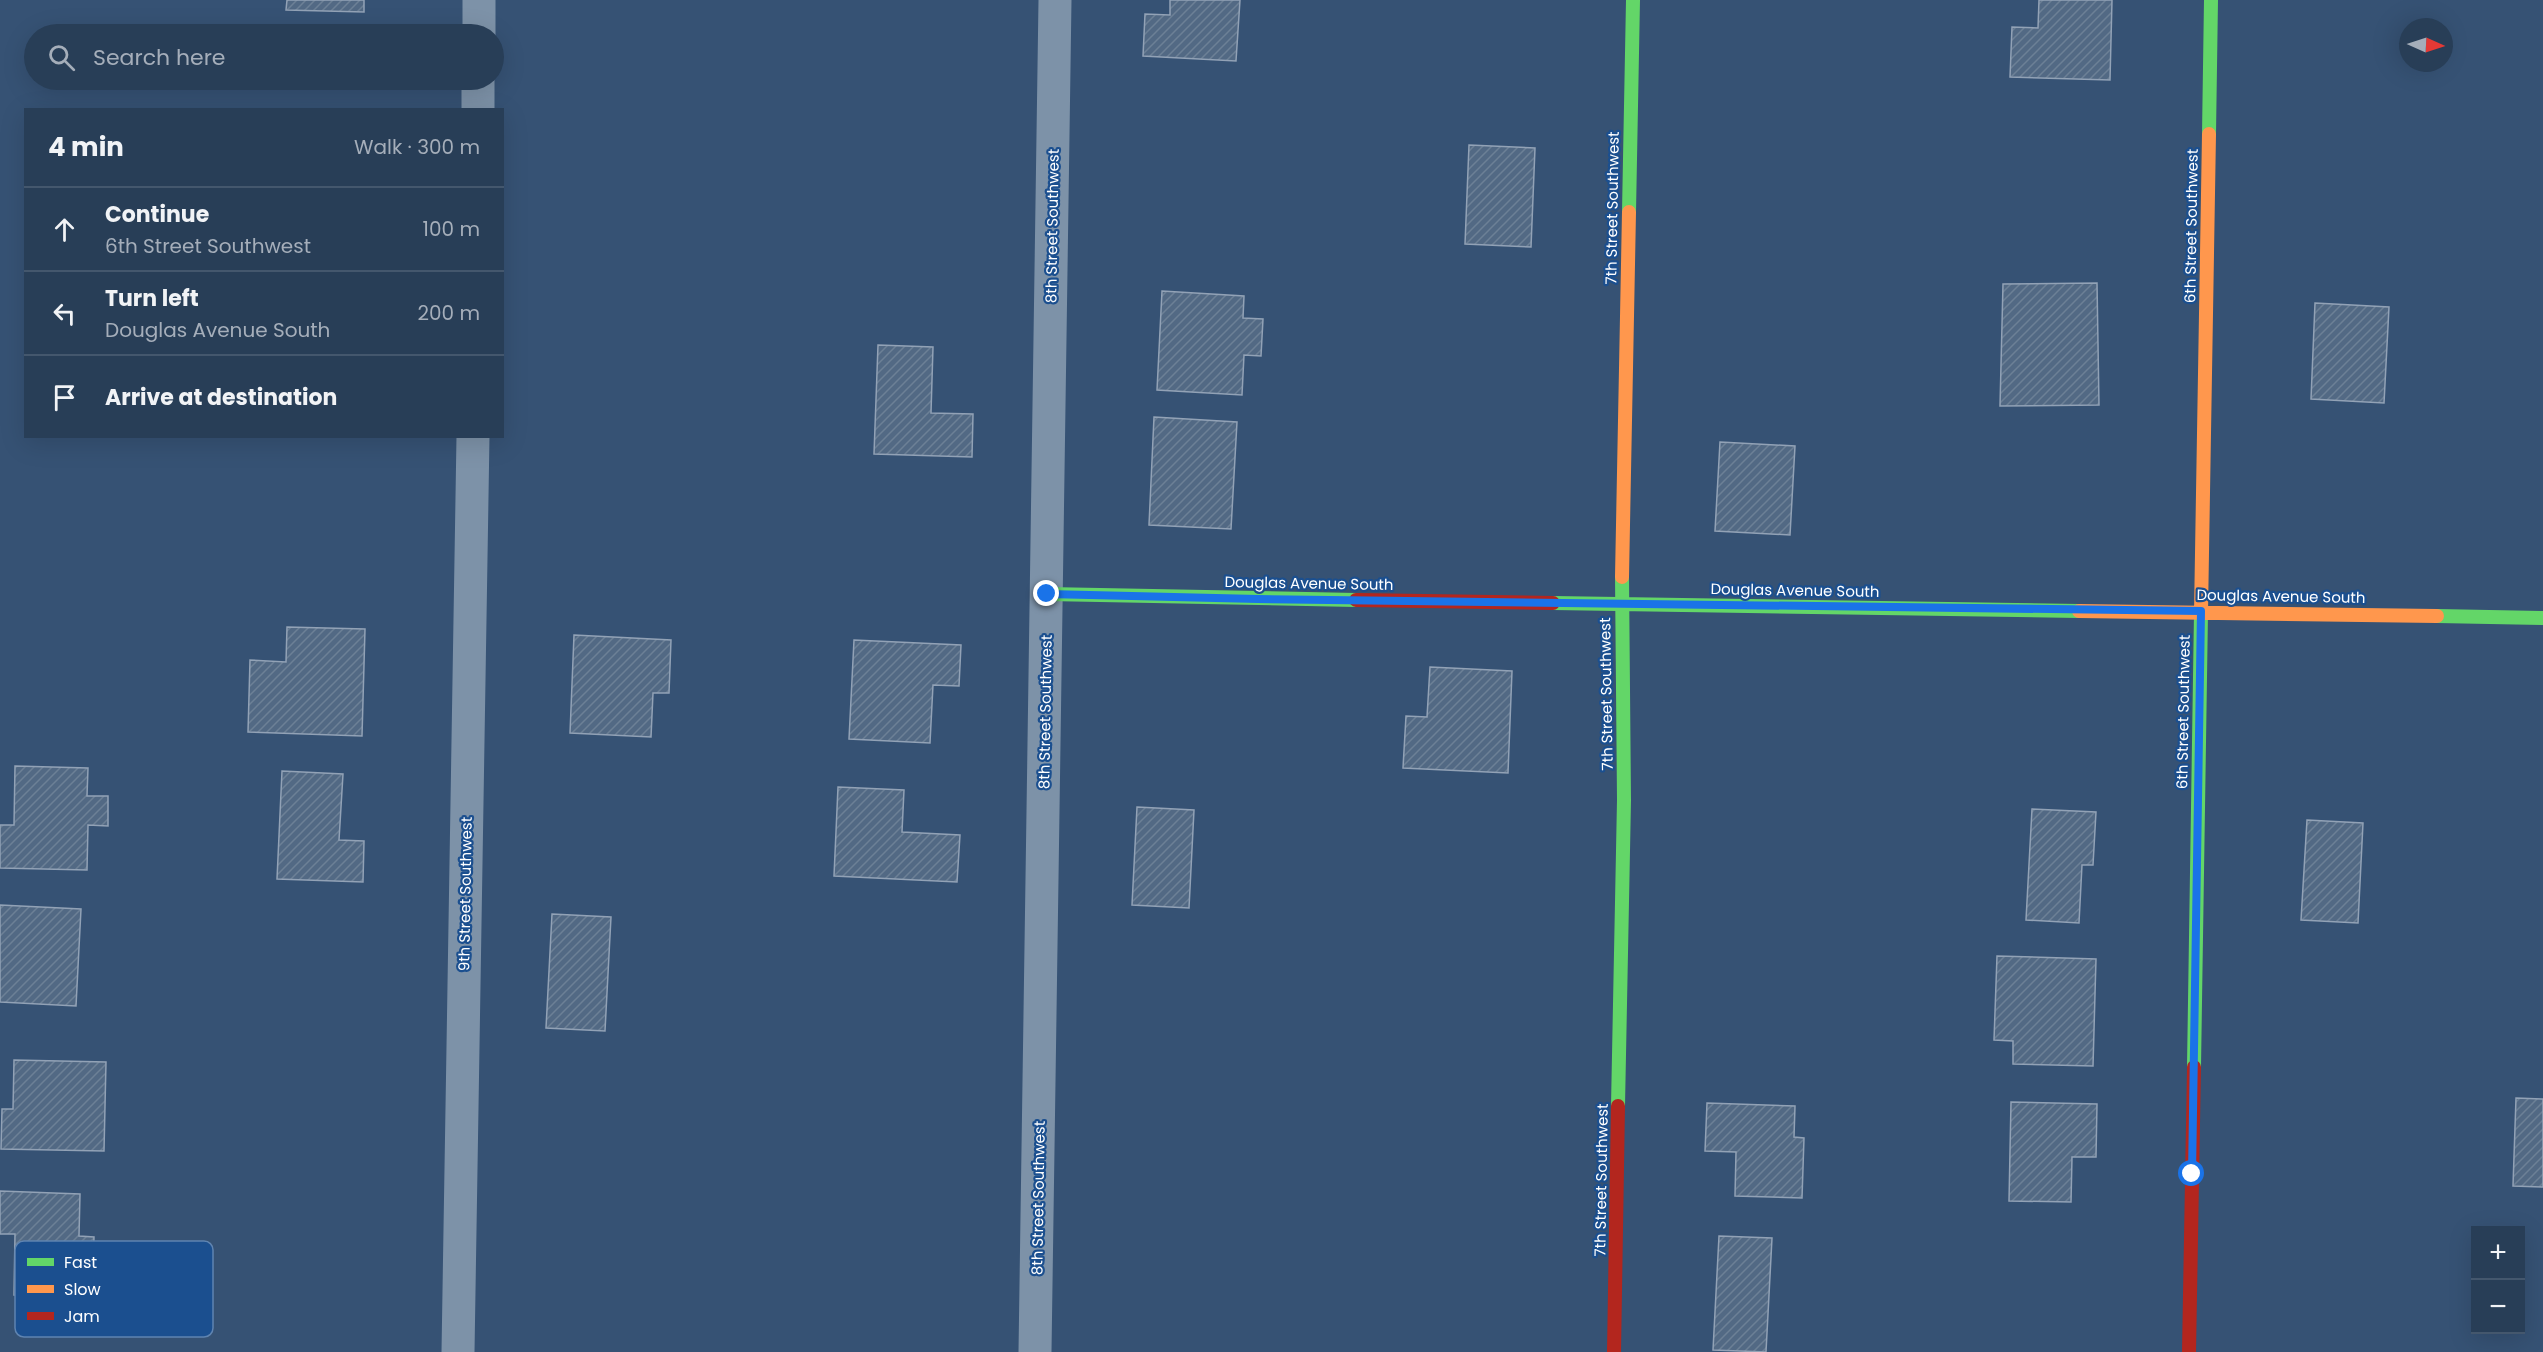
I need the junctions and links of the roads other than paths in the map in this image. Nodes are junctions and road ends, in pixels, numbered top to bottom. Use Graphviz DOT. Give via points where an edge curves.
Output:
graph roads {
  1 [pos="479,0"];
  2 [pos="1055,0"];
  3 [pos="1633,0"];
  4 [pos="2211,0"];
  5 [pos="479,24"];
  6 [pos="478,90"];
  7 [pos="478,108"];
  8 [pos="473,438"];
  9 [pos="1047,594"];
  10 [pos="1621,604"];
  11 [pos="2201,611"];
  12 [pos="2543,618"];
  13 [pos="458,1352"];
  14 [pos="1035,1352"];
  15 [pos="1614,1352"];
  16 [pos="2189,1352"];
  1 -- 5 [label="street"];
  2 -- 9 [label="street, 8th Street Southwest"];
  3 -- 10 [label="street, 7th Street Southwest"];
  4 -- 11 [label="street, 6th Street Southwest"];
  6 -- 7 [label="street"];
  8 -- 13 [label="street, 9th Street Southwest"];
  9 -- 10 [label="street, Douglas Avenue South"];
  9 -- 14 [label="street, 8th Street Southwest"];
  10 -- 11 [label="street, Douglas Avenue South"];
  10 -- 15 [label="street, 7th Street Southwest" via="1624,800"];
  11 -- 12 [label="street, Douglas Avenue South"];
  11 -- 16 [label="street, 6th Street Southwest"];
}
